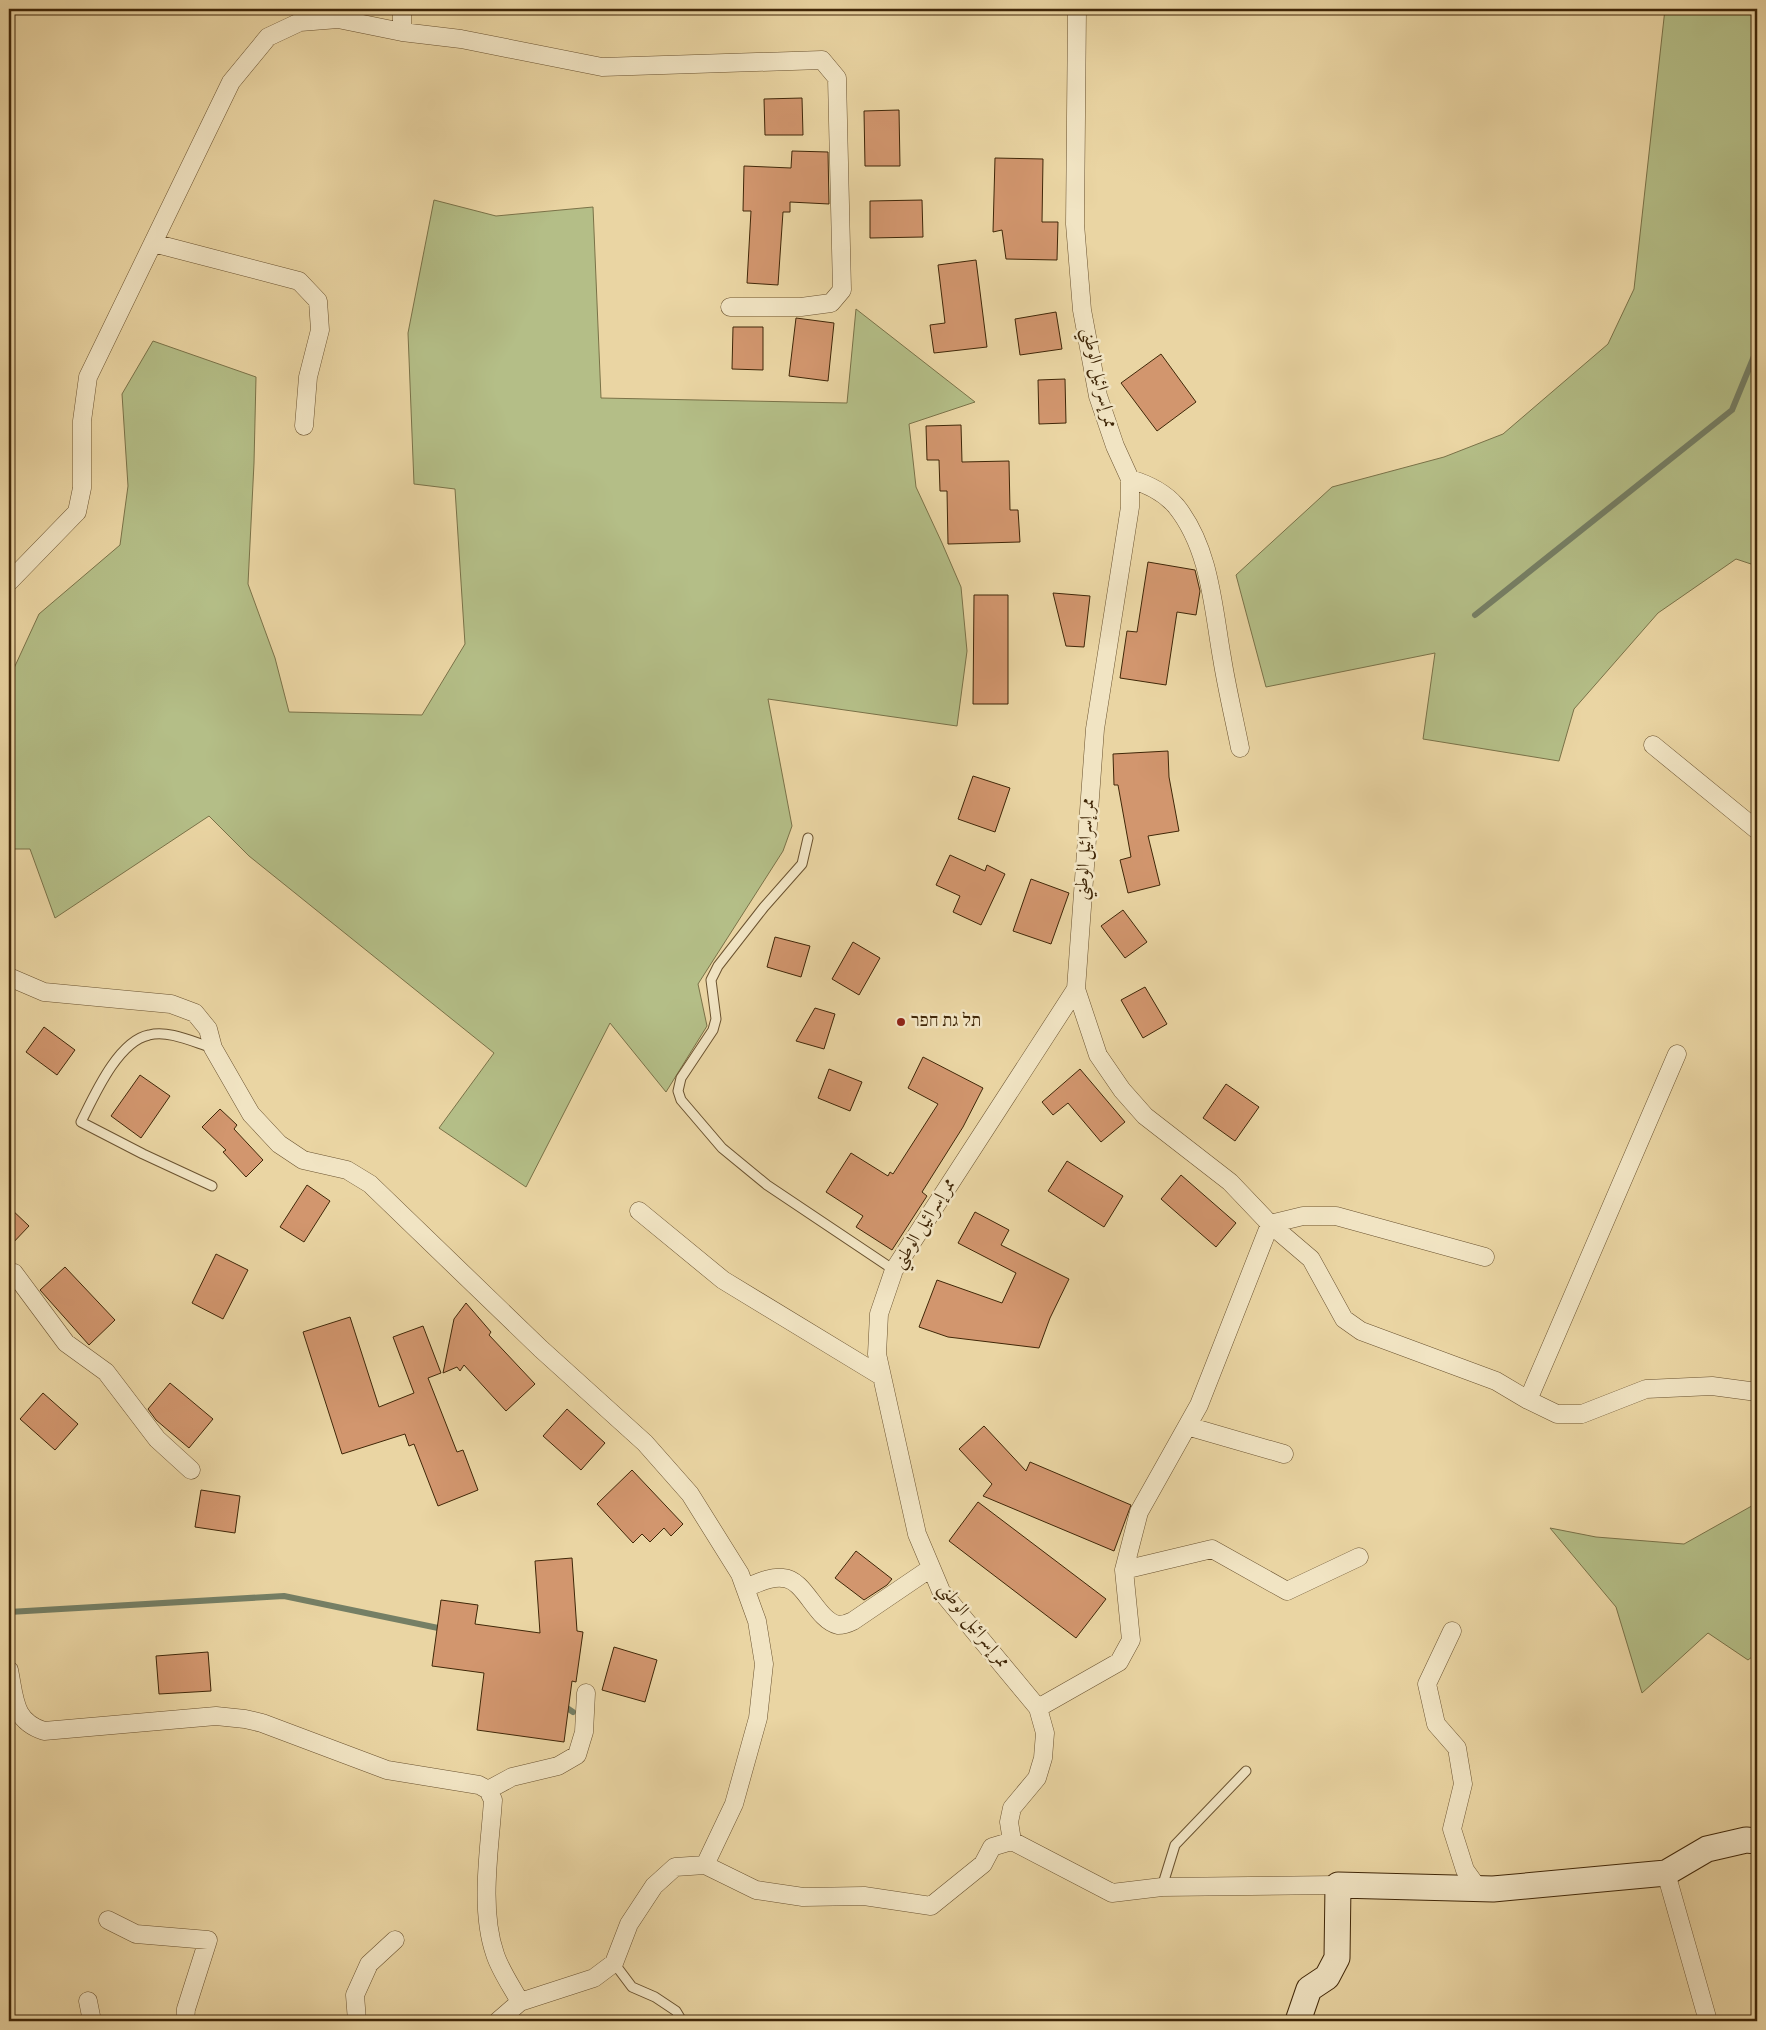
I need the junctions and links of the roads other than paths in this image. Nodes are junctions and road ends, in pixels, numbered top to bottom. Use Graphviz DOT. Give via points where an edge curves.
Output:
graph roads {
  1 [pos="402,9"];
  2 [pos="1077,9"];
  3 [pos="402,32"];
  4 [pos="153,243"];
  5 [pos="730,307"];
  6 [pos="304,426"];
  7 [pos="1130,479"];
  8 [pos="9,582"];
  9 [pos="1653,745"];
  10 [pos="1240,748"];
  11 [pos="1757,830"];
  12 [pos="808,838"];
  13 [pos="9,977"];
  14 [pos="1076,989"];
  15 [pos="213,1048"];
  16 [pos="1676,1054"];
  17 [pos="212,1186"];
  18 [pos="639,1212"];
  19 [pos="1270,1224"];
  20 [pos="1485,1257"];
  21 [pos="894,1270"];
  22 [pos="9,1280"];
  23 [pos="881,1376"];
  24 [pos="1757,1392"];
  25 [pos="1528,1400"];
  26 [pos="1187,1426"];
  27 [pos="1284,1454"];
  28 [pos="191,1470"];
  29 [pos="1359,1557"];
  30 [pos="932,1568"];
  31 [pos="1124,1570"];
  32 [pos="745,1588"];
  33 [pos="1452,1631"];
  34 [pos="9,1670"];
  35 [pos="586,1693"];
  36 [pos="1038,1708"];
  37 [pos="1246,1771"];
  38 [pos="488,1790"];
  39 [pos="1012,1841"];
  40 [pos="1757,1841"];
  41 [pos="705,1866"];
  42 [pos="1666,1873"];
  43 [pos="1338,1885"];
  44 [pos="1162,1887"];
  45 [pos="1478,1888"];
  46 [pos="108,1920"];
  47 [pos="395,1940"];
  48 [pos="614,1963"];
  49 [pos="88,2001"];
  50 [pos="520,2002"];
  51 [pos="92,2021"];
  52 [pos="185,2021"];
  53 [pos="357,2021"];
  54 [pos="498,2021"];
  55 [pos="682,2021"];
  56 [pos="1298,2021"];
  57 [pos="1708,2021"];
  1 -- 3 [label="street"];
  2 -- 7 [label="street, ممر إسرائيل الوطني" via="1075,224 1082,310 1098,396"];
  3 -- 4 [label="street" via="338,19 300,22 268,37 231,82"];
  3 -- 5 [label="street" via="461,39 602,67 822,60 837,78 842,290 831,303 801,307"];
  4 -- 6 [label="street" via="299,281 318,301 320,330 308,376"];
  4 -- 8 [label="street" via="88,377 82,421 82,488 77,512"];
  7 -- 10 [label="street" via="1157,490 1175,505 1195,536 1205,567"];
  7 -- 14 [label="street, ممر إسرائيل الوطني" via="1130,507 1095,729"];
  9 -- 11 [label="street"];
  12 -- 21 [label="lane" via="802,864 718,966 711,980 716,1019 713,1030 681,1078 678,1091 722,1148 767,1185"];
  13 -- 15 [label="street" via="44,992 171,1004 195,1013 208,1029"];
  14 -- 19 [label="street" via="1098,1054 1122,1090 1145,1116 1230,1182"];
  14 -- 21 [label="street, ممر إسرائيل الوطني"];
  15 -- 17 [label="lane" via="170,1035 149,1034 133,1041 118,1057 81,1122"];
  15 -- 32 [label="street" via="251,1114 279,1144 303,1160 347,1170 370,1184 541,1349 645,1443 690,1494 740,1574"];
  16 -- 25 [label="street"];
  18 -- 23 [label="street" via="723,1280"];
  19 -- 20 [label="street" via="1303,1216 1336,1216"];
  19 -- 25 [label="street" via="1311,1259 1344,1319 1361,1331 1496,1381"];
  19 -- 26 [label="street" via="1199,1405"];
  21 -- 23 [label="street, ممر إسرائيل الوطني" via="879,1314 876,1354"];
  22 -- 28 [label="street" via="14,1273 66,1343 106,1372 157,1439"];
  23 -- 30 [label="street, ممر إسرائيل الوطني" via="916,1534"];
  24 -- 25 [label="street" via="1712,1386 1646,1389 1582,1414 1558,1414"];
  26 -- 27 [label="street"];
  26 -- 31 [label="street" via="1138,1512"];
  29 -- 31 [label="street" via="1286,1591 1212,1550"];
  30 -- 32 [label="street" via="853,1621 840,1625 828,1620 797,1585 784,1577"];
  30 -- 36 [label="street, ممر إسرائيل الوطني" via="941,1591"];
  31 -- 36 [label="street" via="1131,1640 1119,1662"];
  32 -- 41 [label="street" via="757,1621 764,1664 758,1718 734,1804"];
  33 -- 45 [label="street" via="1426,1684 1436,1724 1457,1748 1463,1784 1452,1829 1465,1870"];
  34 -- 38 [label="street" via="18,1712 30,1727 44,1731 216,1716 245,1719 387,1770 479,1785"];
  35 -- 38 [label="street" via="584,1732 577,1756 558,1766 512,1777"];
  36 -- 39 [label="street, ممر إسرائيل الوطني" via="1045,1733 1044,1758 1036,1778 1012,1808 1009,1822"];
  37 -- 44 [label="lane" via="1175,1845"];
  38 -- 50 [label="street" via="493,1800 488,1924 495,1954"];
  39 -- 41 [label="street" via="992,1847 983,1864 931,1906 864,1896 803,1897 756,1890"];
  39 -- 44 [label="street" via="1112,1892"];
  40 -- 42 [label="street" via="1746,1840 1707,1849"];
  41 -- 48 [label="street" via="675,1867 654,1886 628,1924"];
  42 -- 45 [label="street"];
  42 -- 57 [label="street"];
  43 -- 44 [label="street"];
  43 -- 45 [label="street"];
  43 -- 56 [label="street" via="1337,1958 1327,1977 1309,1989"];
  46 -- 52 [label="street" via="136,1934 208,1940"];
  47 -- 53 [label="street" via="369,1964 356,1995"];
  48 -- 50 [label="street" via="594,1978"];
  48 -- 55 [label="lane" via="632,1987 655,1997 676,2012"];
  49 -- 51 [label="street"];
  50 -- 54 [label="street"];
}
